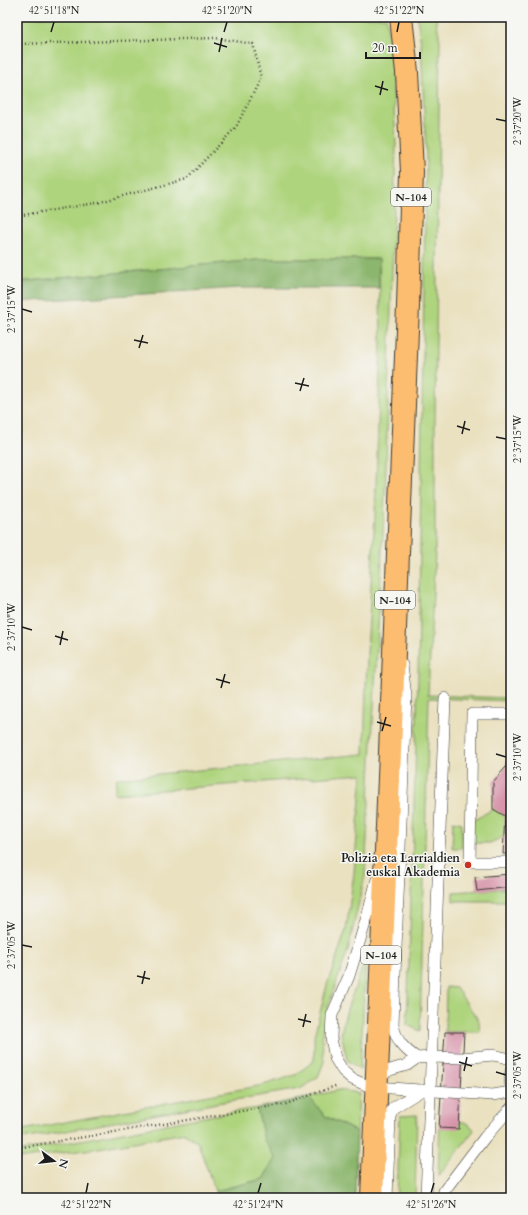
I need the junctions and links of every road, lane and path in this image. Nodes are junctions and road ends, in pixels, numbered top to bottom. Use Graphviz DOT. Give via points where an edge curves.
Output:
graph roads {
  1 [pos="401,17"];
  2 [pos="17,44"];
  3 [pos="17,216"];
  4 [pos="395,606"];
  5 [pos="445,698"];
  6 [pos="511,714"];
  7 [pos="386,823"];
  8 [pos="511,862"];
  9 [pos="431,1057"];
  10 [pos="417,1058"];
  11 [pos="511,1059"];
  12 [pos="511,1071"];
  13 [pos="352,1079"];
  14 [pos="376,1082"];
  15 [pos="511,1088"];
  16 [pos="426,1090"];
  17 [pos="511,1092"];
  18 [pos="511,1108"];
  19 [pos="17,1148"];
  20 [pos="372,1198"];
  21 [pos="387,1198"];
  22 [pos="426,1198"];
  23 [pos="444,1198"];
  1 -- 4 [label="main road, N-104" via="407,72 412,172"];
  2 -- 3 [label="path" via="216,38 253,44 261,78 236,128 187,179 96,203"];
  4 -- 7 [label="main road, N-104"];
  4 -- 10 [label="lane" via="406,696 392,1024 398,1042"];
  5 -- 9 [label="lane"];
  6 -- 8 [label="lane" via="472,714 470,862"];
  7 -- 13 [label="lane" via="369,910 349,976 332,1015 331,1038 335,1058"];
  7 -- 14 [label="main road, N-104"];
  9 -- 10 [label="lane"];
  9 -- 11 [label="lane" via="494,1055"];
  9 -- 16 [label="lane"];
  10 -- 14 [label="lane" via="407,1065 390,1070"];
  12 -- 15 [label="lane"];
  13 -- 14 [label="lane" via="366,1085"];
  13 -- 19 [label="path" via="286,1104"];
  14 -- 16 [label="lane"];
  14 -- 20 [label="main road, N-104"];
  16 -- 17 [label="lane" via="493,1095"];
  16 -- 21 [label="lane" via="393,1108 390,1116"];
  16 -- 22 [label="lane"];
  18 -- 23 [label="lane" via="484,1137 444,1191"];
}
